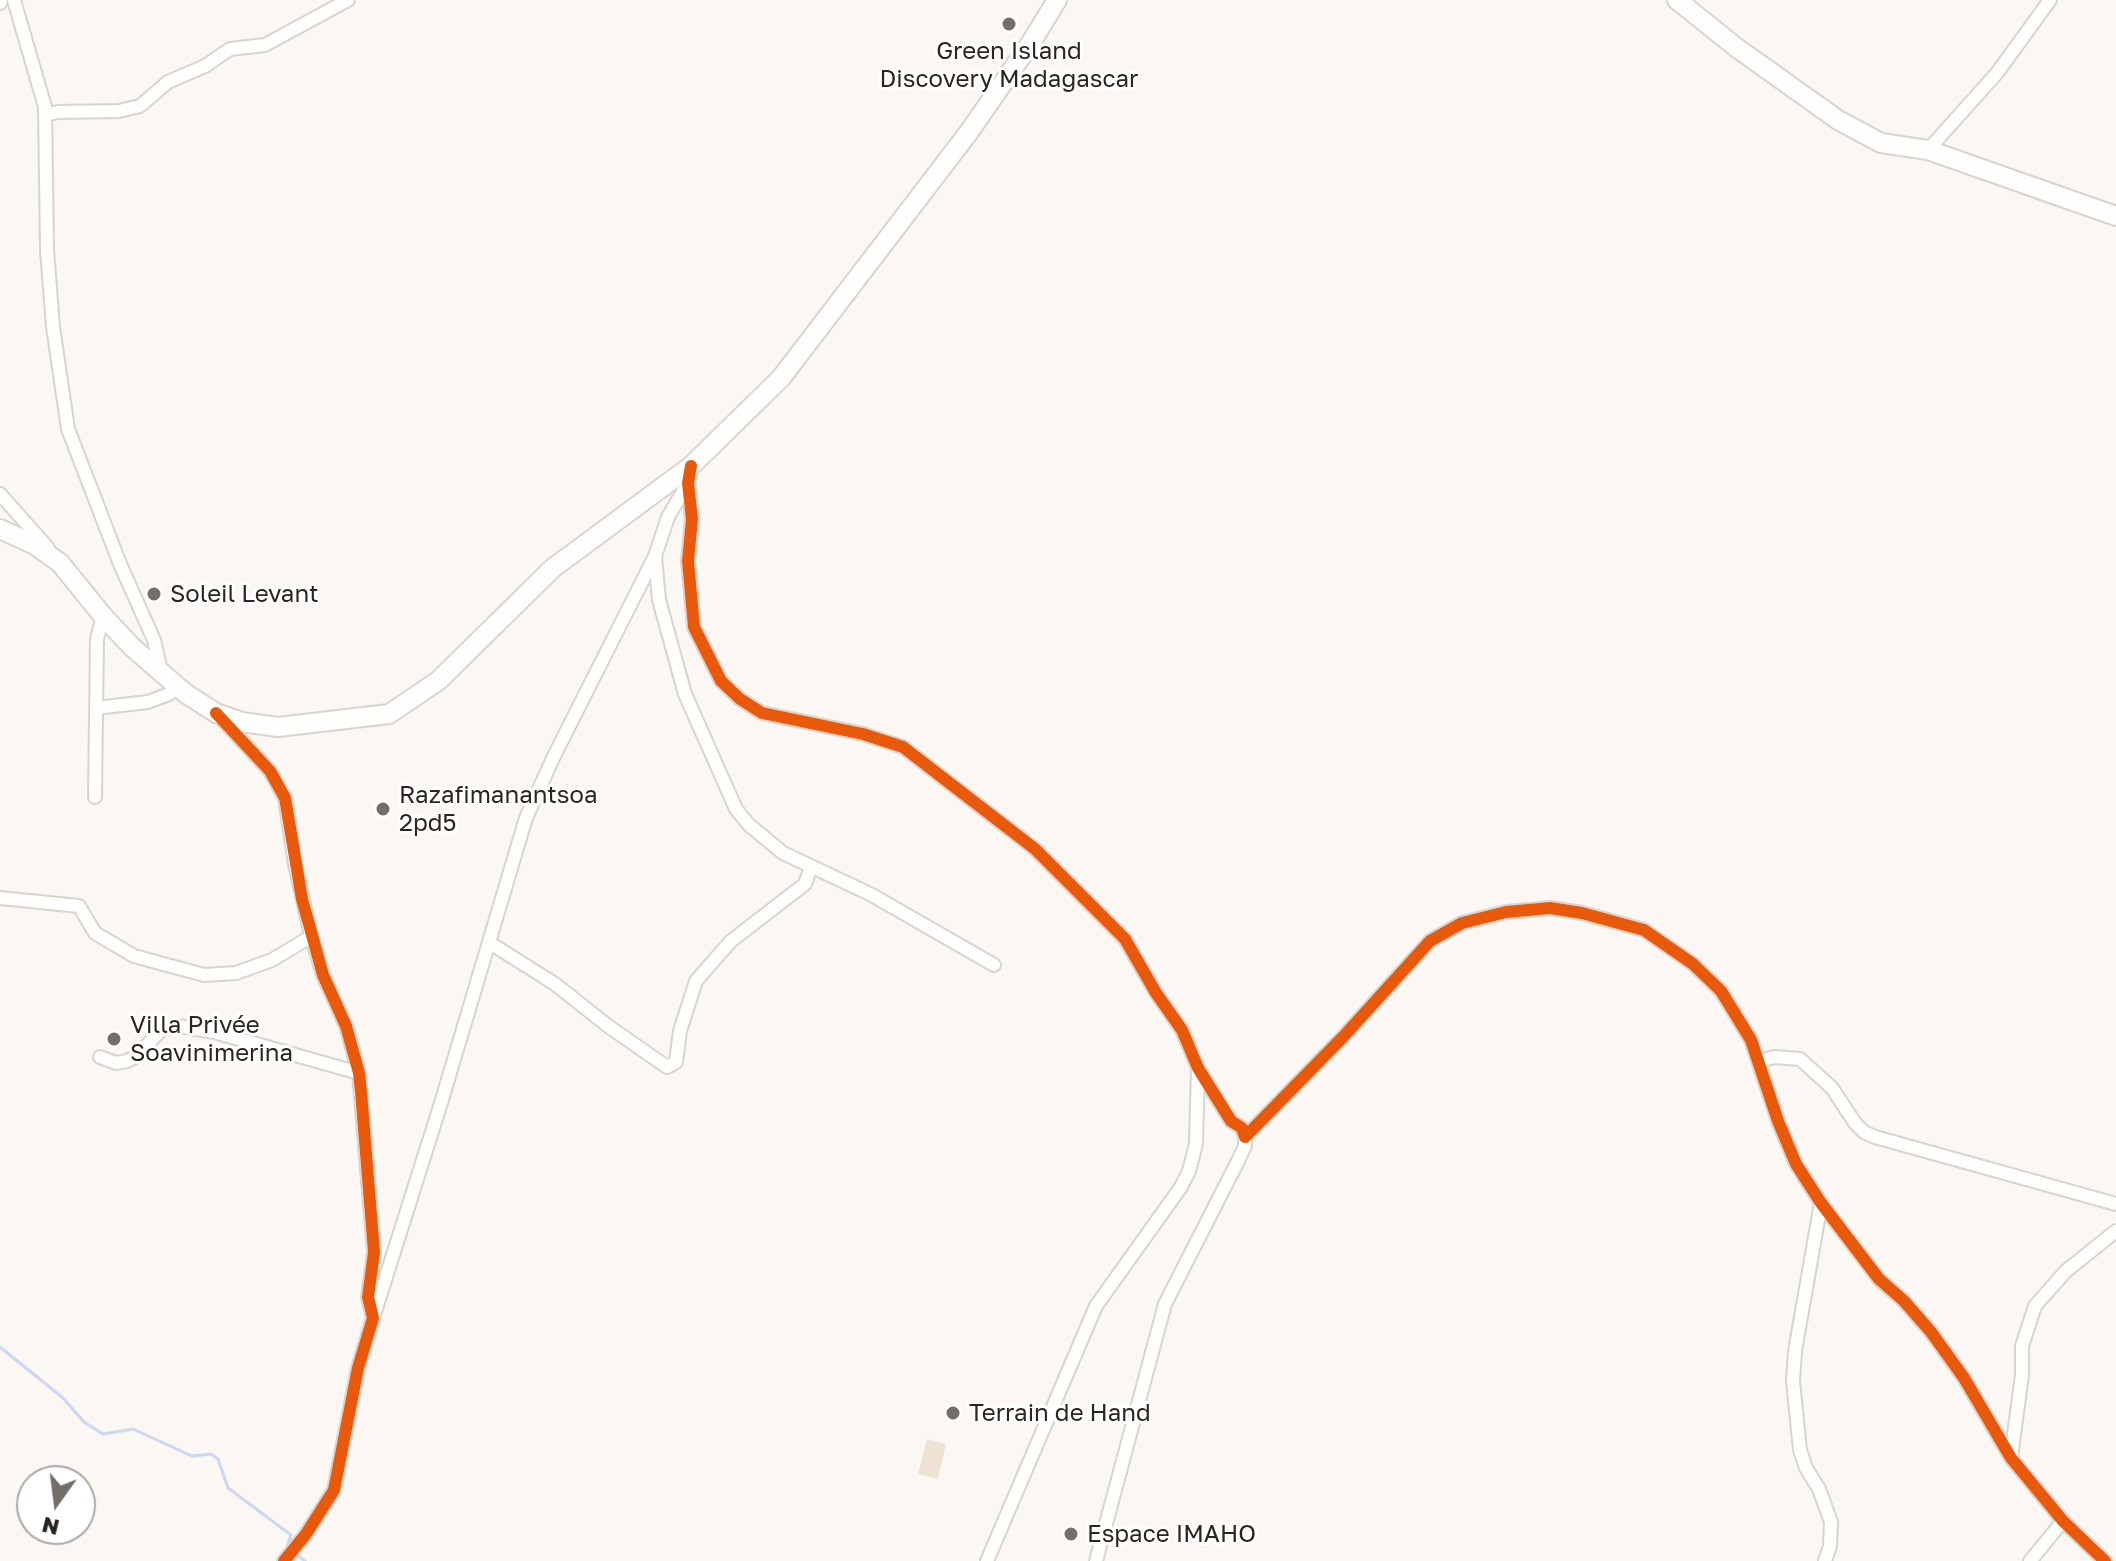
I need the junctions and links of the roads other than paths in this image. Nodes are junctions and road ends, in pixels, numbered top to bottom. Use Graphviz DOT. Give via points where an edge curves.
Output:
graph roads {
  1 [pos="14,0"];
  2 [pos="348,0"];
  3 [pos="1057,0"];
  4 [pos="1677,0"];
  5 [pos="2050,0"];
  6 [pos="45,115"];
  7 [pos="1928,150"];
  8 [pos="2116,216"];
  9 [pos="689,474"];
  10 [pos="0,494"];
  11 [pos="0,529"];
  12 [pos="655,556"];
  13 [pos="60,563"];
  14 [pos="103,616"];
  15 [pos="162,674"];
  16 [pos="177,687"];
  17 [pos="96,708"];
  18 [pos="216,713"];
  19 [pos="95,797"];
  20 [pos="811,867"];
  21 [pos="0,898"];
  22 [pos="312,936"];
  23 [pos="490,943"];
  24 [pos="994,965"];
  25 [pos="100,1057"];
  26 [pos="1760,1061"];
  27 [pos="1198,1068"];
  28 [pos="359,1073"];
  29 [pos="1245,1137"];
  30 [pos="1821,1203"];
  31 [pos="2116,1204"];
  32 [pos="2116,1231"];
  33 [pos="373,1318"];
  34 [pos="2011,1458"];
  35 [pos="2063,1521"];
  36 [pos="284,1561"];
  37 [pos="987,1561"];
  38 [pos="1096,1561"];
  39 [pos="1825,1561"];
  40 [pos="2030,1561"];
  41 [pos="2105,1561"];
  1 -- 6 [label="street"];
  2 -- 6 [label="street" via="265,45 230,49 168,82 140,106"];
  3 -- 9 [label="main road" via="977,120 781,378"];
  4 -- 7 [label="main road" via="1838,120 1881,143"];
  5 -- 7 [label="street" via="1997,73"];
  6 -- 15 [label="street" via="47,250 68,429 154,640"];
  7 -- 8 [label="main road"];
  9 -- 12 [label="street"];
  9 -- 18 [label="main road" via="553,568 438,681 389,714 278,727"];
  9 -- 27 [label="street" via="694,627 721,681 762,713 903,747 1002,822 1125,939 1182,1030"];
  10 -- 13 [label="street"];
  11 -- 13 [label="main road"];
  12 -- 20 [label="street" via="659,600 685,694 736,809 783,853"];
  12 -- 23 [label="street" via="526,818"];
  13 -- 14 [label="main road"];
  14 -- 15 [label="main road"];
  14 -- 17 [label="street" via="97,639"];
  15 -- 16 [label="main road"];
  16 -- 17 [label="street" via="148,702"];
  16 -- 18 [label="main road"];
  17 -- 19 [label="street"];
  18 -- 22 [label="street" via="270,771 285,798"];
  20 -- 23 [label="street" via="805,884 731,941 696,981 676,1062 667,1067"];
  20 -- 24 [label="street" via="872,895"];
  21 -- 22 [label="street" via="79,906 95,933 134,956 204,975 236,973 272,960"];
  22 -- 28 [label="street"];
  23 -- 33 [label="street"];
  25 -- 28 [label="street" via="127,1061 162,1029 179,1026"];
  26 -- 29 [label="street" via="1721,991 1644,930 1550,908 1506,912 1462,923 1431,941"];
  26 -- 30 [label="street" via="1796,1164"];
  26 -- 31 [label="street" via="1800,1059 1832,1088 1855,1123 1875,1137"];
  27 -- 29 [label="street"];
  27 -- 37 [label="street" via="1196,1144 1189,1171 1096,1306"];
  28 -- 33 [label="street" via="374,1252 368,1297"];
  29 -- 38 [label="street" via="1239,1159 1165,1304"];
  30 -- 34 [label="street" via="1879,1279 1931,1332"];
  30 -- 39 [label="street" via="1793,1381 1800,1450 1831,1522"];
  32 -- 34 [label="street" via="2066,1271 2035,1306 2022,1346"];
  33 -- 36 [label="street" via="334,1490"];
  34 -- 35 [label="street"];
  35 -- 40 [label="street"];
  35 -- 41 [label="street"];
}
